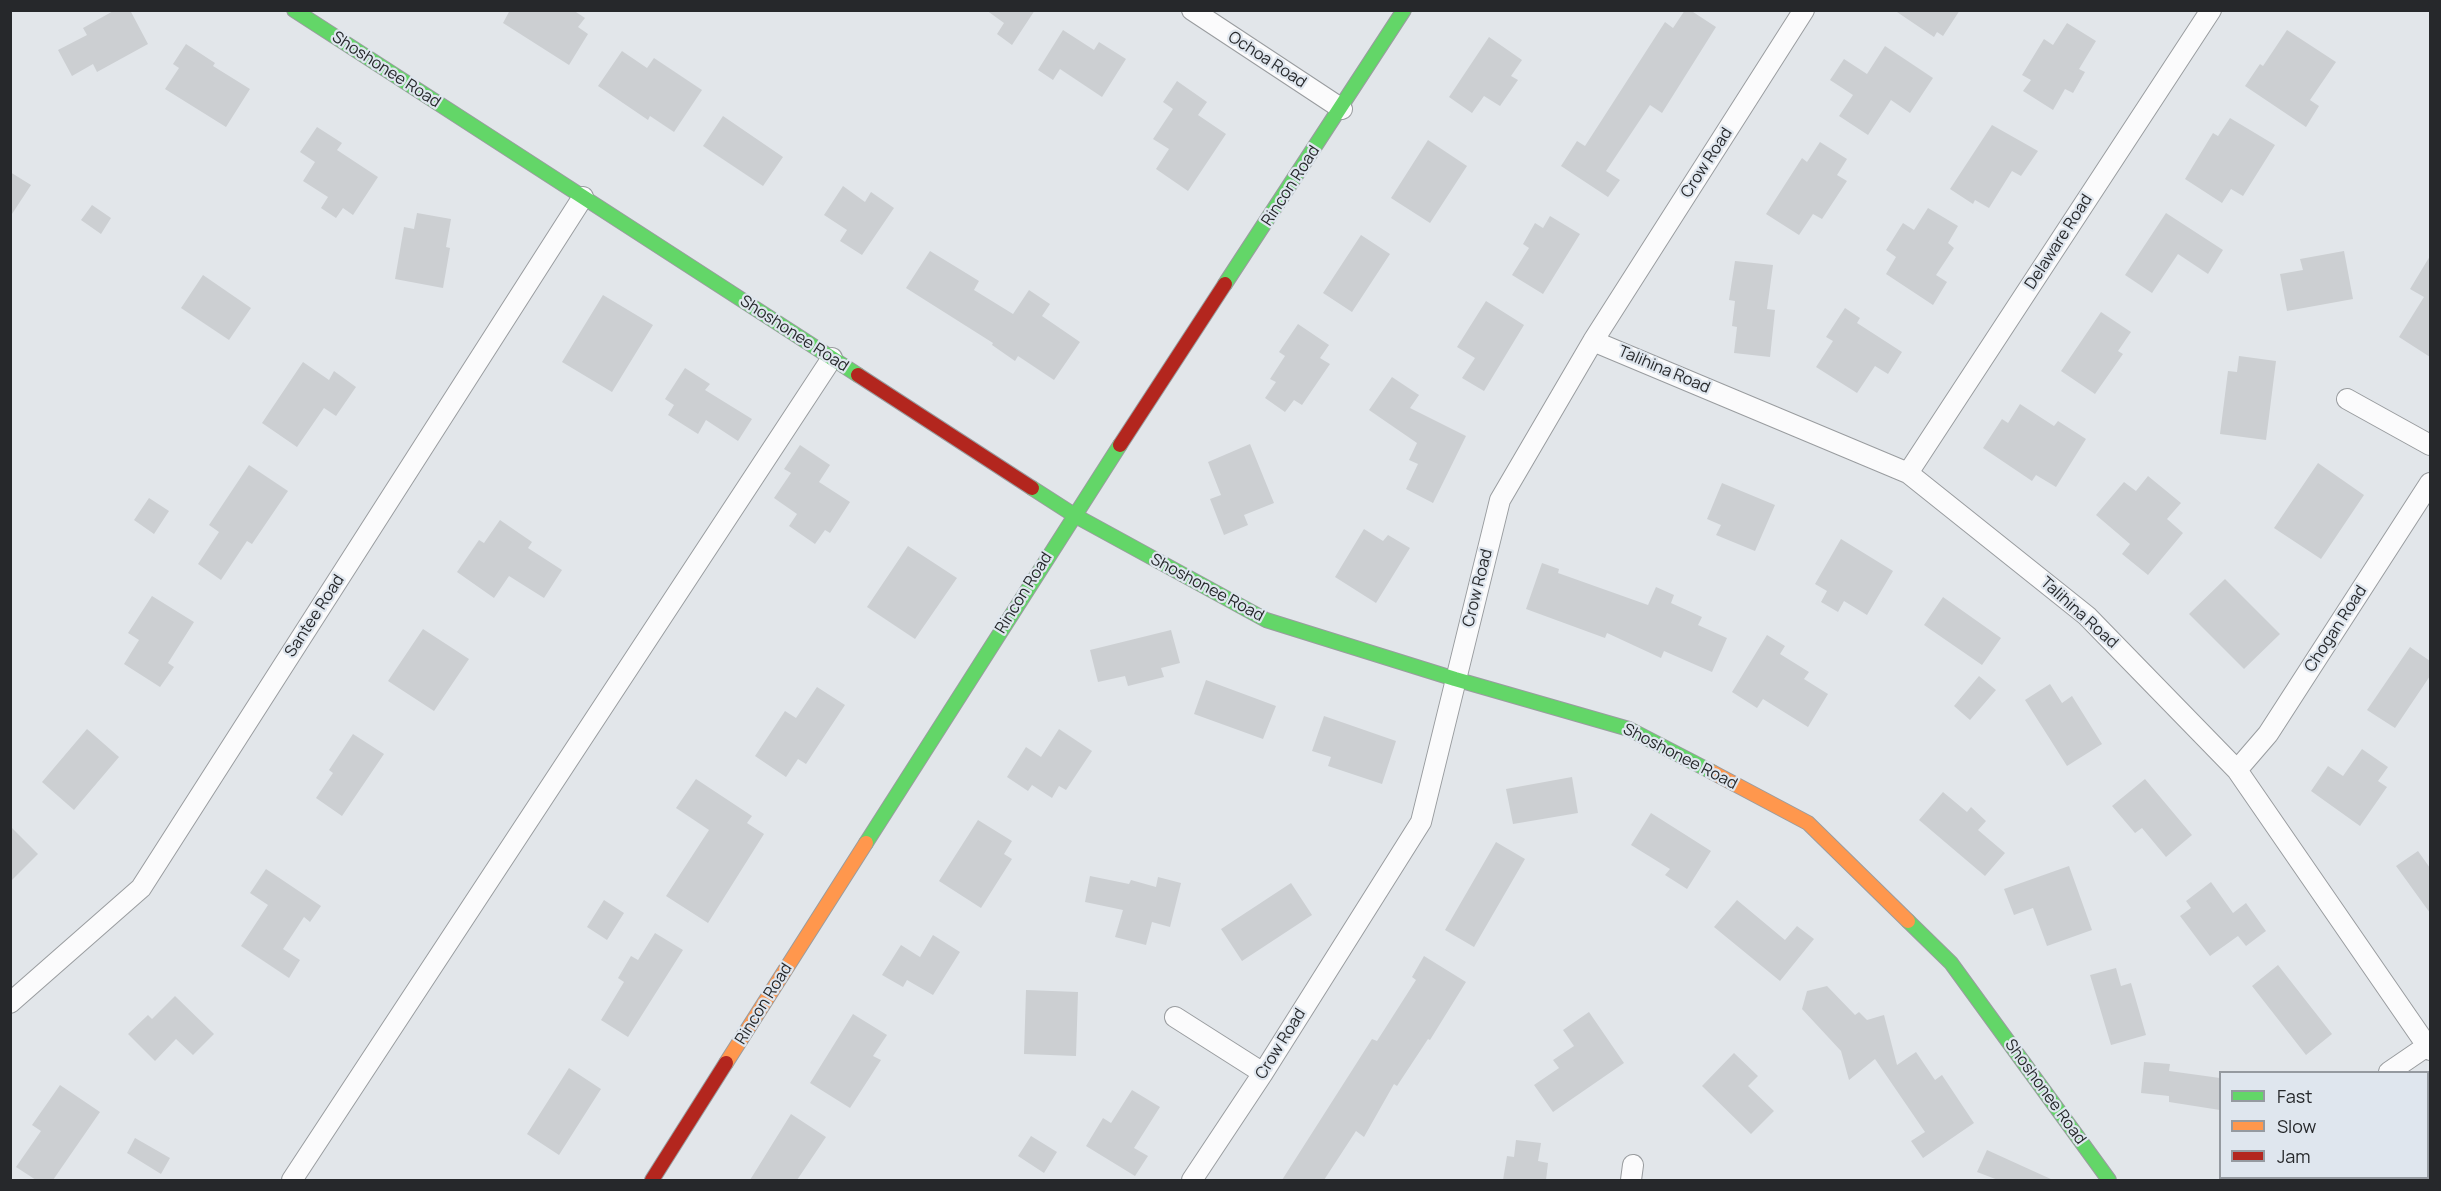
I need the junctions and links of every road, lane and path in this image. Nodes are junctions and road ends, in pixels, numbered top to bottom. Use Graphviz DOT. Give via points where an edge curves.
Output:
graph roads {
  1 [pos="294,10"];
  2 [pos="1192,10"];
  3 [pos="1404,10"];
  4 [pos="1804,10"];
  5 [pos="2211,10"];
  6 [pos="1342,109"];
  7 [pos="583,197"];
  8 [pos="1593,340"];
  9 [pos="832,358"];
  10 [pos="2347,399"];
  11 [pos="2430,445"];
  12 [pos="1908,473"];
  13 [pos="2430,483"];
  14 [pos="1074,515"];
  15 [pos="1455,679"];
  16 [pos="2237,770"];
  17 [pos="10,1003"];
  18 [pos="1175,1017"];
  19 [pos="2430,1046"];
  20 [pos="2391,1071"];
  21 [pos="1263,1073"];
  22 [pos="292,1180"];
  23 [pos="652,1180"];
  24 [pos="1192,1180"];
  25 [pos="2109,1180"];
  1 -- 7 [label="street, Shoshonee Road"];
  2 -- 6 [label="street, Ochoa Road"];
  3 -- 6 [label="street, Rincon Road"];
  4 -- 8 [label="street, Crow Road"];
  5 -- 12 [label="street, Delaware Road"];
  6 -- 14 [label="street, Rincon Road"];
  7 -- 9 [label="street, Shoshonee Road"];
  7 -- 17 [label="street, Santee Road" via="141,888"];
  8 -- 12 [label="street, Talihina Road"];
  8 -- 15 [label="street, Crow Road" via="1500,500"];
  9 -- 14 [label="street, Shoshonee Road"];
  9 -- 22 [label="street"];
  10 -- 11 [label="street"];
  12 -- 16 [label="street, Talihina Road" via="2087,616"];
  13 -- 16 [label="street, Chogan Road" via="2268,734"];
  14 -- 15 [label="street, Shoshonee Road" via="1266,620"];
  14 -- 23 [label="street, Rincon Road"];
  15 -- 21 [label="street, Crow Road" via="1421,822"];
  15 -- 25 [label="street, Shoshonee Road" via="1629,729 1808,823 1951,963"];
  16 -- 19 [label="street, Talihina Road"];
  18 -- 21 [label="street"];
  19 -- 20 [label="street"];
  21 -- 24 [label="street, Crow Road"];
}
